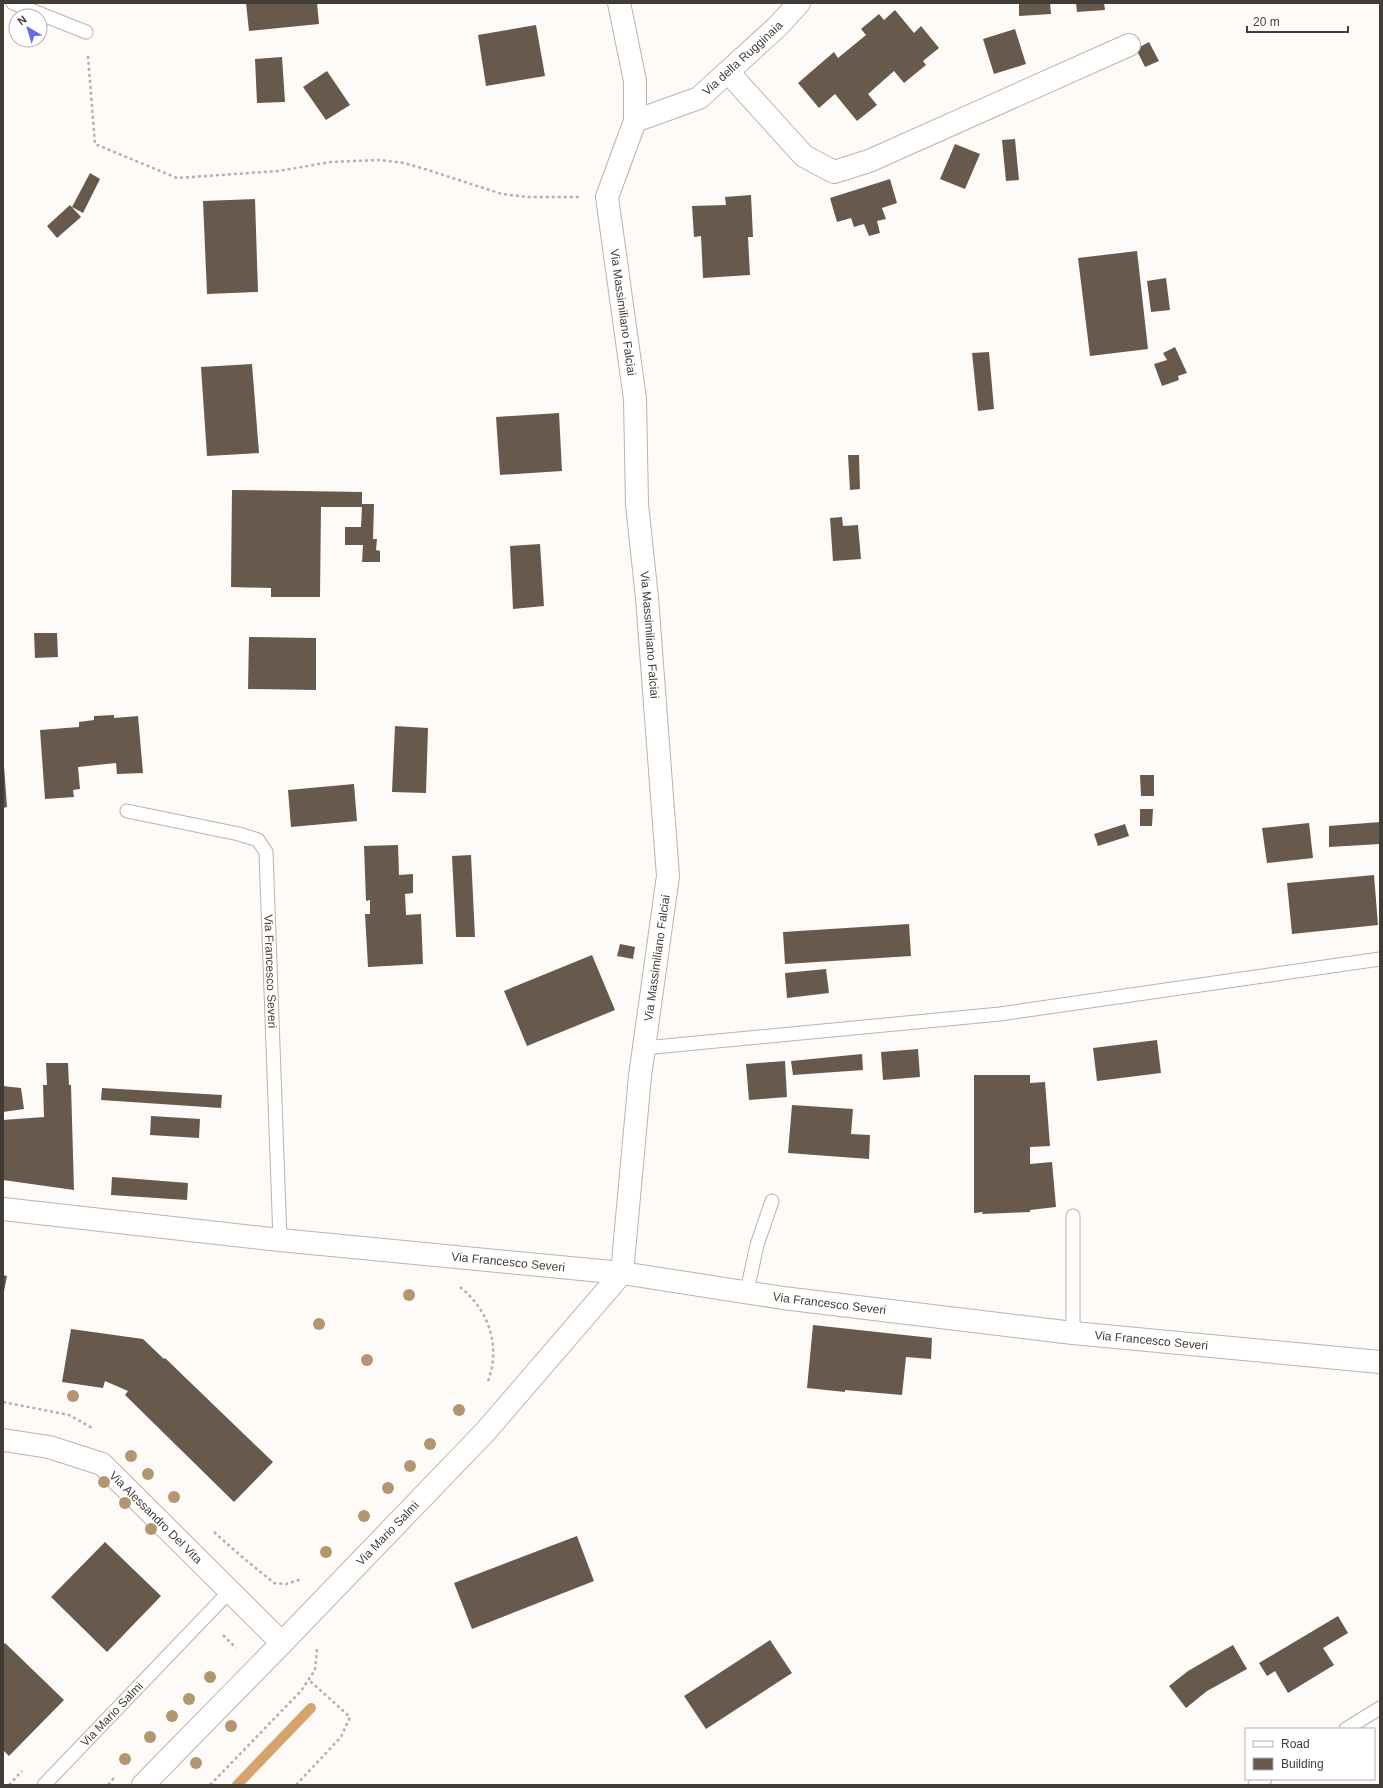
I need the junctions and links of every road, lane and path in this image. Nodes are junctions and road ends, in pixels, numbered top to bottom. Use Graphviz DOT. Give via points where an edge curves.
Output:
graph roads {
  1 [pos="13,3"];
  2 [pos="619,3"];
  3 [pos="799,3"];
  4 [pos="86,32"];
  5 [pos="1129,45"];
  6 [pos="728,72"];
  7 [pos="635,121"];
  8 [pos="607,197"];
  9 [pos="127,811"];
  10 [pos="1380,959"];
  11 [pos="644,1048"];
  12 [pos="772,1201"];
  13 [pos="3,1209"];
  14 [pos="1073,1216"];
  15 [pos="280,1240"];
  16 [pos="622,1273"];
  17 [pos="455,1283"];
  18 [pos="747,1291"];
  19 [pos="1073,1333"];
  20 [pos="1380,1362"];
  21 [pos="485,1389"];
  22 [pos="3,1402"];
  23 [pos="96,1430"];
  24 [pos="3,1440"];
  25 [pos="209,1527"];
  26 [pos="307,1576"];
  27 [pos="229,1592"];
  28 [pos="309,1616"];
  29 [pos="282,1643"];
  30 [pos="309,1680"];
  31 [pos="1380,1708"];
  32 [pos="1348,1728"];
  33 [pos="25,1768"];
  34 [pos="9,1785"];
  35 [pos="44,1785"];
  36 [pos="143,1785"];
  37 [pos="210,1785"];
  38 [pos="296,1785"];
  1 -- 4 [label="lane"];
  2 -- 7 [label="street, Via Massimiliano Falciai" via="635,81"];
  3 -- 6 [label="street, Via della Rugginaia"];
  4 -- 8 [label="path" via="95,144 177,178 278,171 330,162 380,160 428,170 502,194 528,197"];
  5 -- 6 [label="street" via="869,161 834,172 804,156"];
  6 -- 7 [label="street, Via della Rugginaia" via="699,98"];
  7 -- 8 [label="street, Via Massimiliano Falciai"];
  8 -- 11 [label="street, Via Massimiliano Falciai" via="635,399 637,504 647,598 668,876"];
  9 -- 15 [label="lane, Via Francesco Severi" via="239,834 258,840 266,852"];
  10 -- 11 [label="lane" via="1000,1014"];
  11 -- 16 [label="street, Via Massimiliano Falciai"];
  12 -- 18 [label="lane" via="757,1245"];
  13 -- 15 [label="street, Via Francesco Severi"];
  14 -- 19 [label="lane"];
  15 -- 16 [label="street, Via Francesco Severi"];
  16 -- 18 [label="street, Via Francesco Severi"];
  16 -- 28 [label="street, Via Mario Salmi" via="486,1432"];
  17 -- 21 [label="path" via="483,1313 490,1328 494,1360"];
  18 -- 19 [label="street, Via Francesco Severi" via="791,1299"];
  19 -- 20 [label="street, Via Francesco Severi"];
  22 -- 23 [label="path" via="70,1415"];
  24 -- 27 [label="street, Via Alessandro Del Vita" via="49,1447 102,1464"];
  25 -- 26 [label="path" via="274,1583 286,1584"];
  27 -- 29 [label="street, Via Alessandro Del Vita"];
  27 -- 35 [label="lane, Via Mario Salmi"];
  28 -- 29 [label="street, Via Mario Salmi"];
  28 -- 30 [label="path" via="318,1645 315,1670"];
  29 -- 36 [label="street, Via Mario Salmi"];
  30 -- 37 [label="path"];
  30 -- 38 [label="path" via="350,1717 341,1737"];
  31 -- 32 [label="lane"];
  33 -- 34 [label="path"];
}
